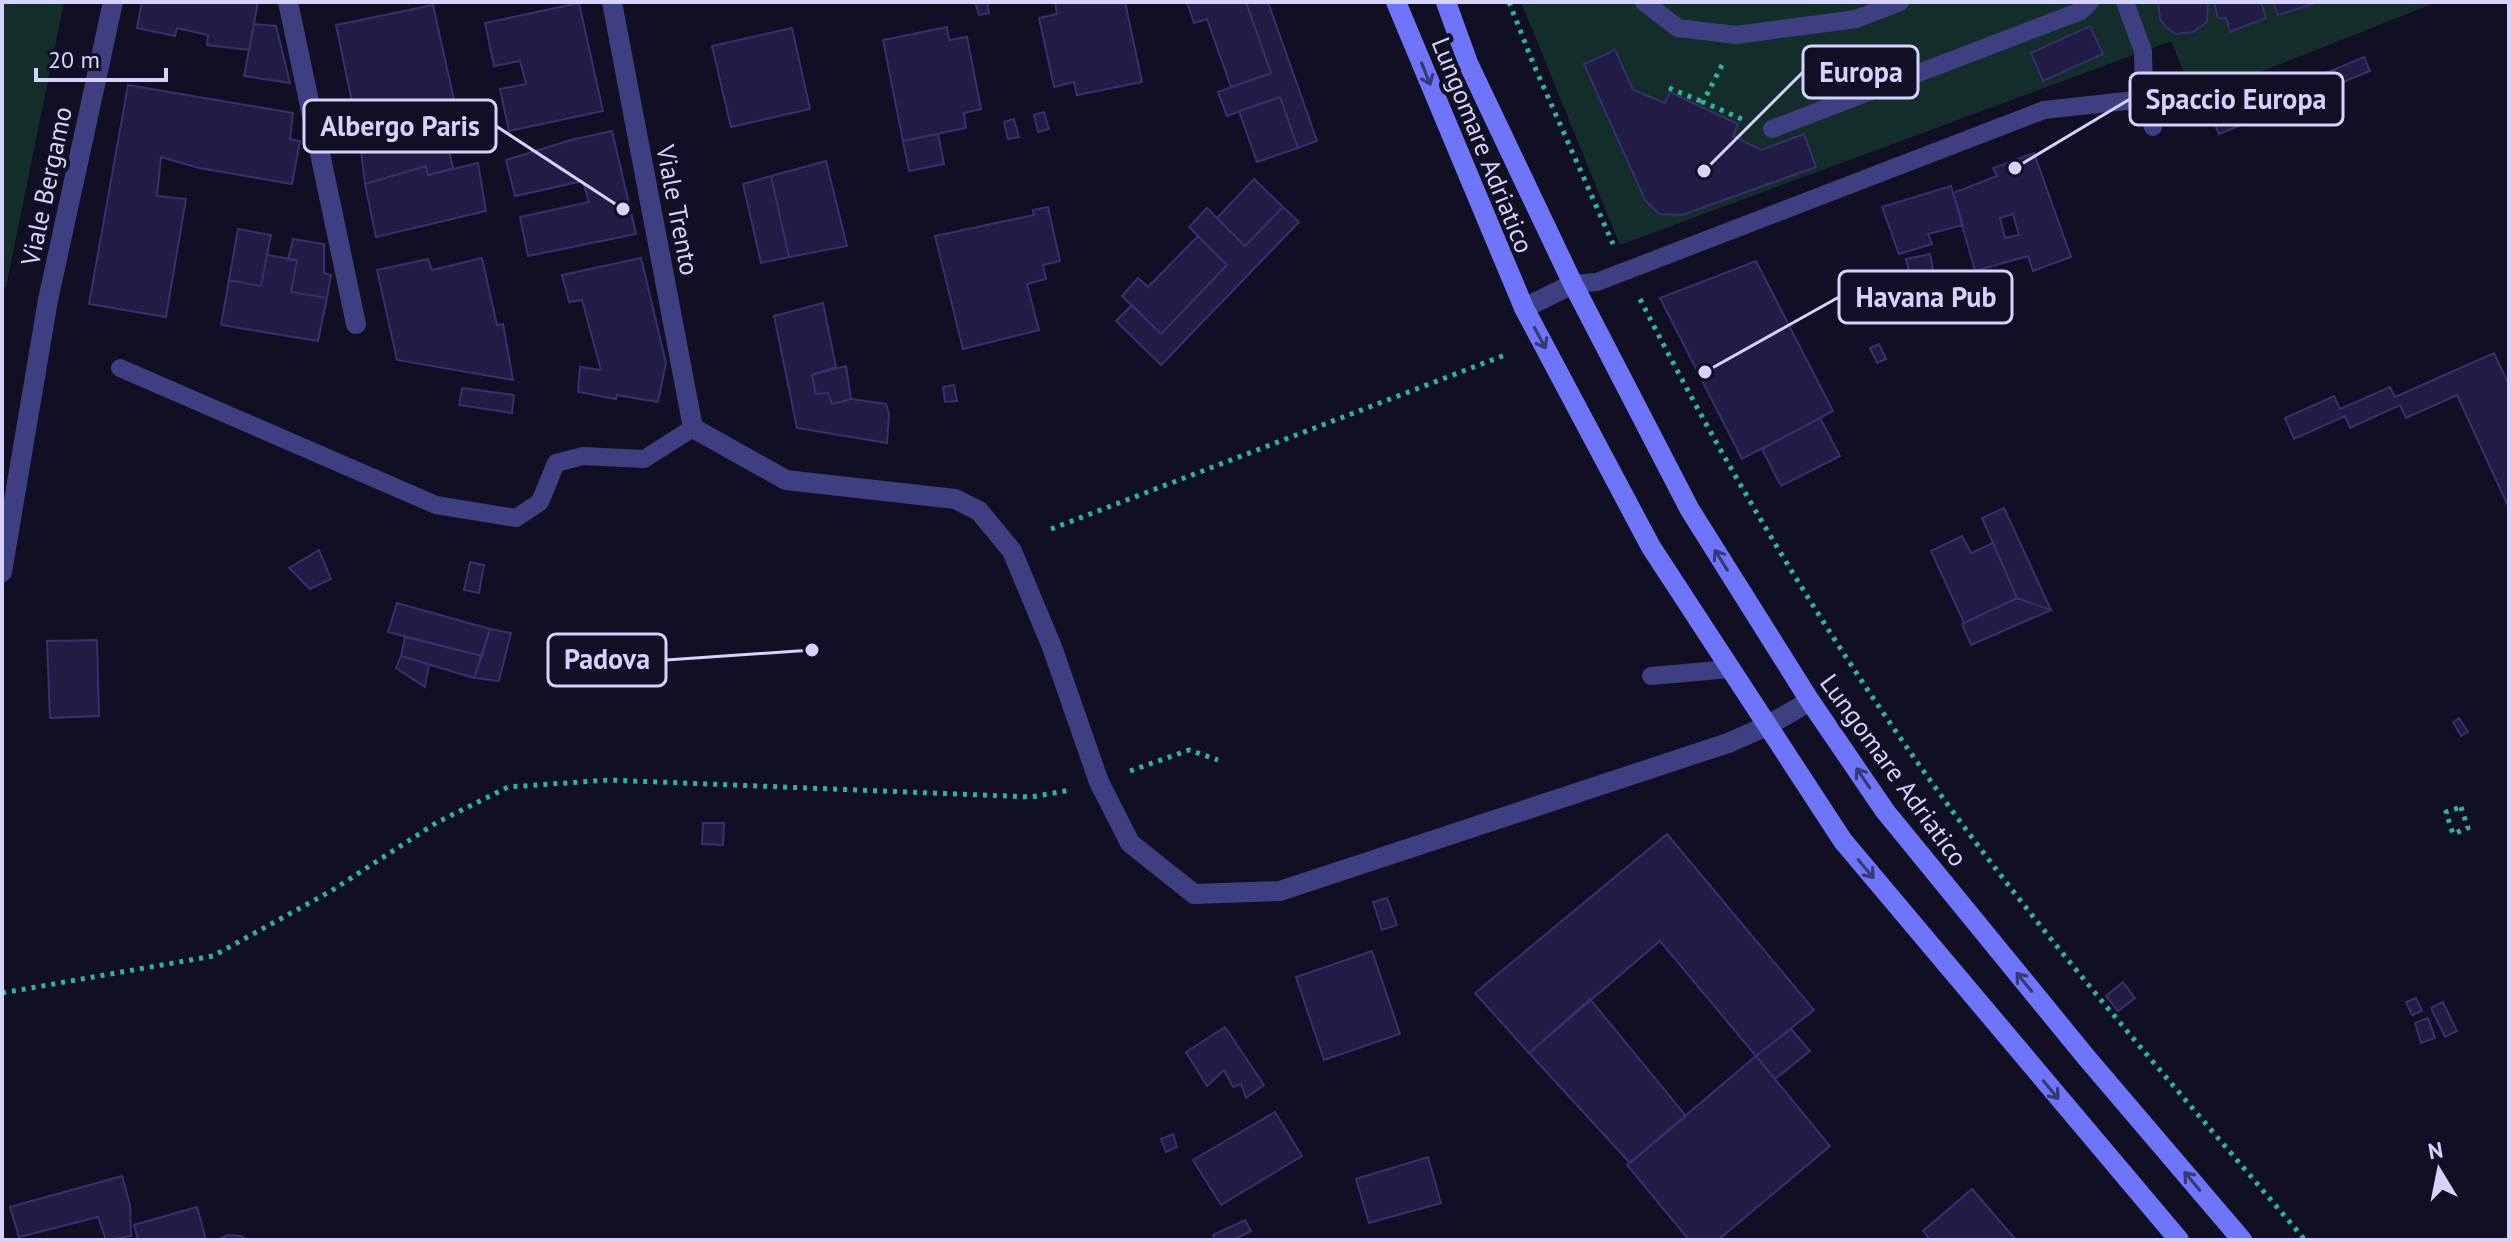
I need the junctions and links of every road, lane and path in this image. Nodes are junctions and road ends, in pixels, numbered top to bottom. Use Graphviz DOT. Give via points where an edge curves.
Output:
graph roads {
  1 [pos="113,2"];
  2 [pos="288,2"];
  3 [pos="612,2"];
  4 [pos="1396,2"];
  5 [pos="1446,2"];
  6 [pos="1509,2"];
  7 [pos="1644,2"];
  8 [pos="1846,2"];
  9 [pos="1900,2"];
  10 [pos="2090,2"];
  11 [pos="2125,2"];
  12 [pos="1856,19"];
  13 [pos="1736,35"];
  14 [pos="1669,88"];
  15 [pos="2144,99"];
  16 [pos="1703,102"];
  17 [pos="1743,120"];
  18 [pos="2153,127"];
  19 [pos="1772,129"];
  20 [pos="1626,271"];
  21 [pos="1573,284"];
  22 [pos="1524,308"];
  23 [pos="356,324"];
  24 [pos="1505,355"];
  25 [pos="120,368"];
  26 [pos="693,428"];
  27 [pos="1051,529"];
  28 [pos="2,572"];
  29 [pos="1730,669"];
  30 [pos="1651,676"];
  31 [pos="1810,701"];
  32 [pos="1767,726"];
  33 [pos="1218,760"];
  34 [pos="1099,782"];
  35 [pos="2461,807"];
  36 [pos="2,993"];
  37 [pos="2179,1240"];
  38 [pos="2242,1240"];
  39 [pos="2305,1240"];
  1 -- 28 [label="street, Viale Bergamo" via="48,300"];
  2 -- 23 [label="street"];
  3 -- 26 [label="street, Viale Trento"];
  4 -- 22 [label="street, Lungomare Adriatico, one-way"];
  5 -- 21 [label="street, Lungomare Adriatico" via="1468,63"];
  6 -- 20 [label="path"];
  7 -- 13 [label="lane" via="1678,28"];
  8 -- 12 [label="lane"];
  9 -- 12 [label="lane"];
  10 -- 19 [label="lane" via="2081,11"];
  11 -- 15 [label="lane" via="2143,51"];
  12 -- 13 [label="lane"];
  13 -- 16 [label="path"];
  14 -- 16 [label="path"];
  15 -- 18 [label="lane"];
  15 -- 20 [label="lane" via="2044,110"];
  16 -- 17 [label="path"];
  20 -- 21 [label="lane"];
  20 -- 39 [label="path" via="1742,490 1931,780 2074,966"];
  21 -- 22 [label="street"];
  31 -- 21 [label="street, Lungomare Adriatico, one-way" via="1690,510"];
  22 -- 29 [label="street, Lungomare Adriatico, one-way" via="1651,547"];
  24 -- 27 [label="path"];
  25 -- 26 [label="lane" via="436,505 516,518 540,502 556,463 583,456 644,459"];
  26 -- 34 [label="street" via="786,480 955,499 979,511 1012,551"];
  29 -- 30 [label="lane"];
  29 -- 32 [label="street, Lungomare Adriatico"];
  31 -- 32 [label="street"];
  38 -- 31 [label="street, Lungomare Adriatico, one-way" via="1885,811"];
  32 -- 34 [label="street" via="1280,891 1194,894 1130,843"];
  32 -- 37 [label="street, Lungomare Adriatico, one-way" via="1843,841"];
  33 -- 34 [label="path" via="1189,750"];
  34 -- 36 [label="path" via="1031,797 609,780 508,787 436,823 331,891 213,956"];
  35 -- 35 [label="path" via="2468,828 2453,834 2446,812"];
}
